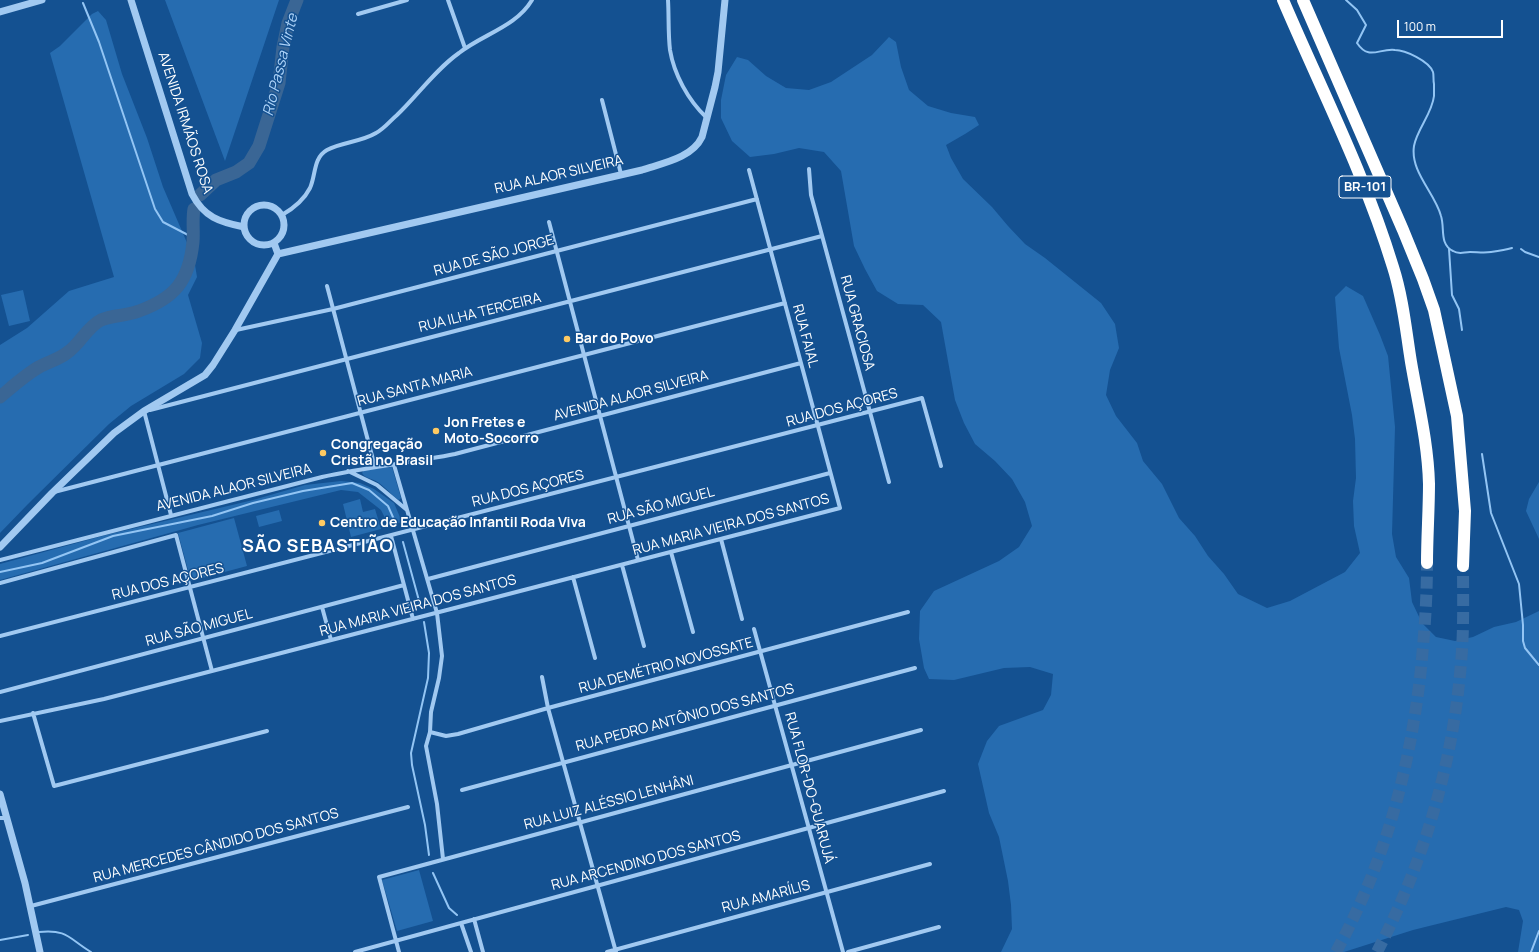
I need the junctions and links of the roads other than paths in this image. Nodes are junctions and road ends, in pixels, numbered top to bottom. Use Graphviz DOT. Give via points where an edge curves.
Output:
graph roads {
  1 [pos="42,0"];
  2 [pos="131,0"];
  3 [pos="407,0"];
  4 [pos="448,0"];
  5 [pos="532,0"];
  6 [pos="668,0"];
  7 [pos="725,0"];
  8 [pos="1283,0"];
  9 [pos="1303,0"];
  10 [pos="35,1"];
  11 [pos="0,12"];
  12 [pos="358,14"];
  13 [pos="465,48"];
  14 [pos="602,100"];
  15 [pos="706,116"];
  16 [pos="808,169"];
  17 [pos="749,170"];
  18 [pos="621,174"];
  19 [pos="757,199"];
  20 [pos="282,215"];
  21 [pos="549,222"];
  22 [pos="244,227"];
  23 [pos="822,236"];
  24 [pos="274,243"];
  25 [pos="770,250"];
  26 [pos="557,251"];
  27 [pos="278,254"];
  28 [pos="327,286"];
  29 [pos="570,301"];
  30 [pos="785,303"];
  31 [pos="333,309"];
  32 [pos="236,330"];
  33 [pos="584,355"];
  34 [pos="347,359"];
  35 [pos="801,363"];
  36 [pos="144,412"];
  37 [pos="870,412"];
  38 [pos="361,413"];
  39 [pos="600,416"];
  40 [pos="818,426"];
  41 [pos="394,465"];
  42 [pos="158,466"];
  43 [pos="941,466"];
  44 [pos="375,468"];
  45 [pos="348,471"];
  46 [pos="830,473"];
  47 [pos="616,478"];
  48 [pos="889,482"];
  49 [pos="52,493"];
  50 [pos="840,508"];
  51 [pos="407,510"];
  52 [pos="171,516"];
  53 [pos="629,526"];
  54 [pos="413,530"];
  55 [pos="391,536"];
  56 [pos="721,539"];
  57 [pos="0,547"];
  58 [pos="671,552"];
  59 [pos="0,560"];
  60 [pos="638,560"];
  61 [pos="1427,563"];
  62 [pos="622,565"];
  63 [pos="1463,566"];
  64 [pos="573,577"];
  65 [pos="428,579"];
  66 [pos="0,583"];
  67 [pos="404,585"];
  68 [pos="190,588"];
  69 [pos="322,607"];
  70 [pos="908,612"];
  71 [pos="437,613"];
  72 [pos="413,619"];
  73 [pos="742,619"];
  74 [pos="754,629"];
  75 [pos="693,632"];
  76 [pos="0,636"];
  77 [pos="203,638"];
  78 [pos="331,640"];
  79 [pos="644,646"];
  80 [pos="760,652"];
  81 [pos="595,658"];
  82 [pos="915,668"];
  83 [pos="212,671"];
  84 [pos="542,677"];
  85 [pos="0,692"];
  86 [pos="775,705"];
  87 [pos="548,708"];
  88 [pos="32,713"];
  89 [pos="0,720"];
  90 [pos="921,730"];
  91 [pos="267,731"];
  92 [pos="430,732"];
  93 [pos="564,762"];
  94 [pos="792,765"];
  95 [pos="462,790"];
  96 [pos="944,791"];
  97 [pos="0,794"];
  98 [pos="408,807"];
  99 [pos="4,818"];
  100 [pos="580,822"];
  101 [pos="809,828"];
  102 [pos="443,859"];
  103 [pos="930,864"];
  104 [pos="598,886"];
  105 [pos="827,892"];
  106 [pos="31,906"];
  107 [pos="474,920"];
  108 [pos="461,923"];
  109 [pos="939,927"];
  110 [pos="396,941"];
  111 [pos="616,951"];
  112 [pos="40,952"];
  113 [pos="355,952"];
  114 [pos="399,952"];
  115 [pos="471,952"];
  116 [pos="483,952"];
  117 [pos="607,952"];
  118 [pos="843,952"];
  119 [pos="848,952"];
  1 -- 10 [label="street"];
  2 -- 22 [label="street, AVENIDA IRMÃOS ROSA" via="192,194 198,205 213,218"];
  3 -- 12 [label="street"];
  4 -- 13 [label="street"];
  5 -- 13 [label="street" via="516,19"];
  6 -- 15 [label="street" via="670,48 674,67 694,102"];
  7 -- 15 [label="street, RUA ALAOR SILVEIRA" via="718,72"];
  8 -- 61 [label="highway, BR-101" via="1367,192 1395,274 1427,457"];
  9 -- 63 [label="highway, BR-101" via="1424,279 1434,310 1457,416 1465,511"];
  10 -- 11 [label="street"];
  13 -- 20 [label="street" via="445,64 377,133 327,150 321,155 310,188 296,206"];
  14 -- 18 [label="street"];
  15 -- 18 [label="street, RUA ALAOR SILVEIRA" via="699,143 687,153 663,163"];
  16 -- 23 [label="street, RUA GRACIOSA" via="809,185"];
  17 -- 19 [label="street, RUA FAIAL"];
  18 -- 27 [label="street, RUA ALAOR SILVEIRA"];
  19 -- 25 [label="street, RUA FAIAL"];
  19 -- 26 [label="street, RUA DE SÃO JORGE"];
  20 -- 22 [label="street" via="273,207 261,205 247,214"];
  20 -- 24 [label="street" via="284,231"];
  21 -- 26 [label="street"];
  22 -- 24 [label="street" via="246,235 254,243 266,246"];
  23 -- 25 [label="street, RUA ILHA TERCEIRA"];
  23 -- 37 [label="street, RUA GRACIOSA"];
  24 -- 27 [label="street"];
  25 -- 29 [label="street, RUA ILHA TERCEIRA"];
  25 -- 30 [label="street, RUA FAIAL"];
  26 -- 29 [label="street"];
  26 -- 31 [label="street, RUA DE SÃO JORGE"];
  27 -- 32 [label="street"];
  28 -- 31 [label="street"];
  29 -- 33 [label="street"];
  29 -- 34 [label="street, RUA ILHA TERCEIRA"];
  30 -- 33 [label="street, RUA SANTA MARIA"];
  30 -- 35 [label="street, RUA FAIAL"];
  31 -- 32 [label="street, RUA DE SÃO JORGE"];
  31 -- 34 [label="street"];
  32 -- 36 [label="street" via="205,375"];
  33 -- 38 [label="street, RUA SANTA MARIA"];
  33 -- 39 [label="street"];
  34 -- 36 [label="street, RUA ILHA TERCEIRA"];
  34 -- 38 [label="street"];
  35 -- 39 [label="street, AVENIDA ALAOR SILVEIRA"];
  35 -- 40 [label="street, RUA FAIAL"];
  36 -- 42 [label="street"];
  36 -- 49 [label="street" via="114,433"];
  37 -- 40 [label="street, RUA DOS AÇORES"];
  37 -- 43 [label="street, RUA DOS AÇORES" via="922,398"];
  37 -- 48 [label="street, RUA GRACIOSA"];
  38 -- 42 [label="street, RUA SANTA MARIA"];
  38 -- 44 [label="street"];
  39 -- 41 [label="street, AVENIDA ALAOR SILVEIRA" via="455,454"];
  39 -- 47 [label="street"];
  40 -- 46 [label="street, RUA FAIAL"];
  40 -- 47 [label="street, RUA DOS AÇORES"];
  41 -- 44 [label="street, AVENIDA ALAOR SILVEIRA"];
  41 -- 51 [label="street"];
  42 -- 49 [label="street, RUA SANTA MARIA"];
  42 -- 52 [label="street"];
  44 -- 45 [label="street, AVENIDA ALAOR SILVEIRA"];
  45 -- 51 [label="street" via="377,485"];
  45 -- 52 [label="street, AVENIDA ALAOR SILVEIRA"];
  46 -- 50 [label="street, RUA FAIAL"];
  46 -- 53 [label="street, RUA SÃO MIGUEL"];
  47 -- 53 [label="street"];
  47 -- 54 [label="street, RUA DOS AÇORES"];
  49 -- 57 [label="street"];
  50 -- 56 [label="street, RUA MARIA VIEIRA DOS SANTOS"];
  51 -- 54 [label="street"];
  52 -- 59 [label="street, AVENIDA ALAOR SILVEIRA"];
  53 -- 60 [label="street"];
  53 -- 65 [label="street, RUA SÃO MIGUEL"];
  54 -- 55 [label="street, RUA DOS AÇORES"];
  54 -- 65 [label="street"];
  55 -- 67 [label="street"];
  55 -- 68 [label="street, RUA DOS AÇORES"];
  56 -- 58 [label="street, RUA MARIA VIEIRA DOS SANTOS"];
  56 -- 73 [label="street"];
  58 -- 60 [label="street, RUA MARIA VIEIRA DOS SANTOS"];
  58 -- 75 [label="street"];
  60 -- 62 [label="street, RUA MARIA VIEIRA DOS SANTOS"];
  62 -- 64 [label="street, RUA MARIA VIEIRA DOS SANTOS"];
  62 -- 79 [label="street"];
  64 -- 71 [label="street, RUA MARIA VIEIRA DOS SANTOS"];
  64 -- 81 [label="street"];
  65 -- 71 [label="street"];
  66 -- 68 [label="street" via="176,535"];
  67 -- 69 [label="street, RUA SÃO MIGUEL"];
  67 -- 72 [label="street"];
  68 -- 76 [label="street, RUA DOS AÇORES"];
  68 -- 77 [label="street"];
  69 -- 77 [label="street, RUA SÃO MIGUEL"];
  69 -- 78 [label="street"];
  70 -- 80 [label="street, RUA DEMÉTRIO NOVOSSATE"];
  71 -- 72 [label="street, RUA MARIA VIEIRA DOS SANTOS"];
  71 -- 92 [label="street" via="442,656 431,712"];
  72 -- 78 [label="street, RUA MARIA VIEIRA DOS SANTOS"];
  74 -- 80 [label="street, RUA FLOR-DO-GUARUJÁ"];
  77 -- 83 [label="street"];
  77 -- 85 [label="street, RUA SÃO MIGUEL"];
  78 -- 83 [label="street, RUA MARIA VIEIRA DOS SANTOS"];
  80 -- 86 [label="street, RUA FLOR-DO-GUARUJÁ"];
  80 -- 87 [label="street, RUA DEMÉTRIO NOVOSSATE"];
  82 -- 86 [label="street, RUA PEDRO ANTÔNIO DOS SANTOS"];
  83 -- 88 [label="street, RUA MARIA VIEIRA DOS SANTOS" via="89,703"];
  84 -- 87 [label="street"];
  86 -- 93 [label="street, RUA PEDRO ANTÔNIO DOS SANTOS"];
  86 -- 94 [label="street, RUA FLOR-DO-GUARUJÁ"];
  87 -- 92 [label="street, RUA DEMÉTRIO NOVOSSATE" via="458,734 446,736"];
  87 -- 93 [label="street"];
  88 -- 89 [label="street, RUA MARIA VIEIRA DOS SANTOS"];
  88 -- 91 [label="street" via="54,786"];
  90 -- 94 [label="street, RUA LUIZ ALÉSSIO LENHÂNI"];
  92 -- 102 [label="street" via="426,746 437,804"];
  93 -- 95 [label="street, RUA PEDRO ANTÔNIO DOS SANTOS"];
  93 -- 100 [label="street"];
  94 -- 100 [label="street, RUA LUIZ ALÉSSIO LENHÂNI"];
  94 -- 101 [label="street, RUA FLOR-DO-GUARUJÁ"];
  96 -- 101 [label="street, RUA ARCENDINO DOS SANTOS"];
  97 -- 99 [label="street"];
  98 -- 106 [label="street, RUA MERCEDES CÂNDIDO DOS SANTOS"];
  99 -- 106 [label="street"];
  100 -- 102 [label="street, RUA LUIZ ALÉSSIO LENHÂNI"];
  100 -- 104 [label="street"];
  101 -- 104 [label="street, RUA ARCENDINO DOS SANTOS"];
  101 -- 105 [label="street, RUA FLOR-DO-GUARUJÁ"];
  102 -- 110 [label="street, RUA LUIZ ALÉSSIO LENHÂNI" via="379,877"];
  103 -- 105 [label="street, RUA AMARÍLIS"];
  104 -- 107 [label="street, RUA ARCENDINO DOS SANTOS"];
  104 -- 111 [label="street"];
  105 -- 111 [label="street, RUA AMARÍLIS"];
  105 -- 118 [label="street, RUA FLOR-DO-GUARUJÁ"];
  106 -- 112 [label="street"];
  107 -- 108 [label="street, RUA ARCENDINO DOS SANTOS"];
  107 -- 116 [label="street"];
  108 -- 110 [label="street, RUA ARCENDINO DOS SANTOS"];
  108 -- 115 [label="street"];
  109 -- 119 [label="street"];
  110 -- 113 [label="street, RUA ARCENDINO DOS SANTOS"];
  110 -- 114 [label="street, RUA LUIZ ALÉSSIO LENHÂNI"];
  111 -- 117 [label="street, RUA AMARÍLIS"];
}
